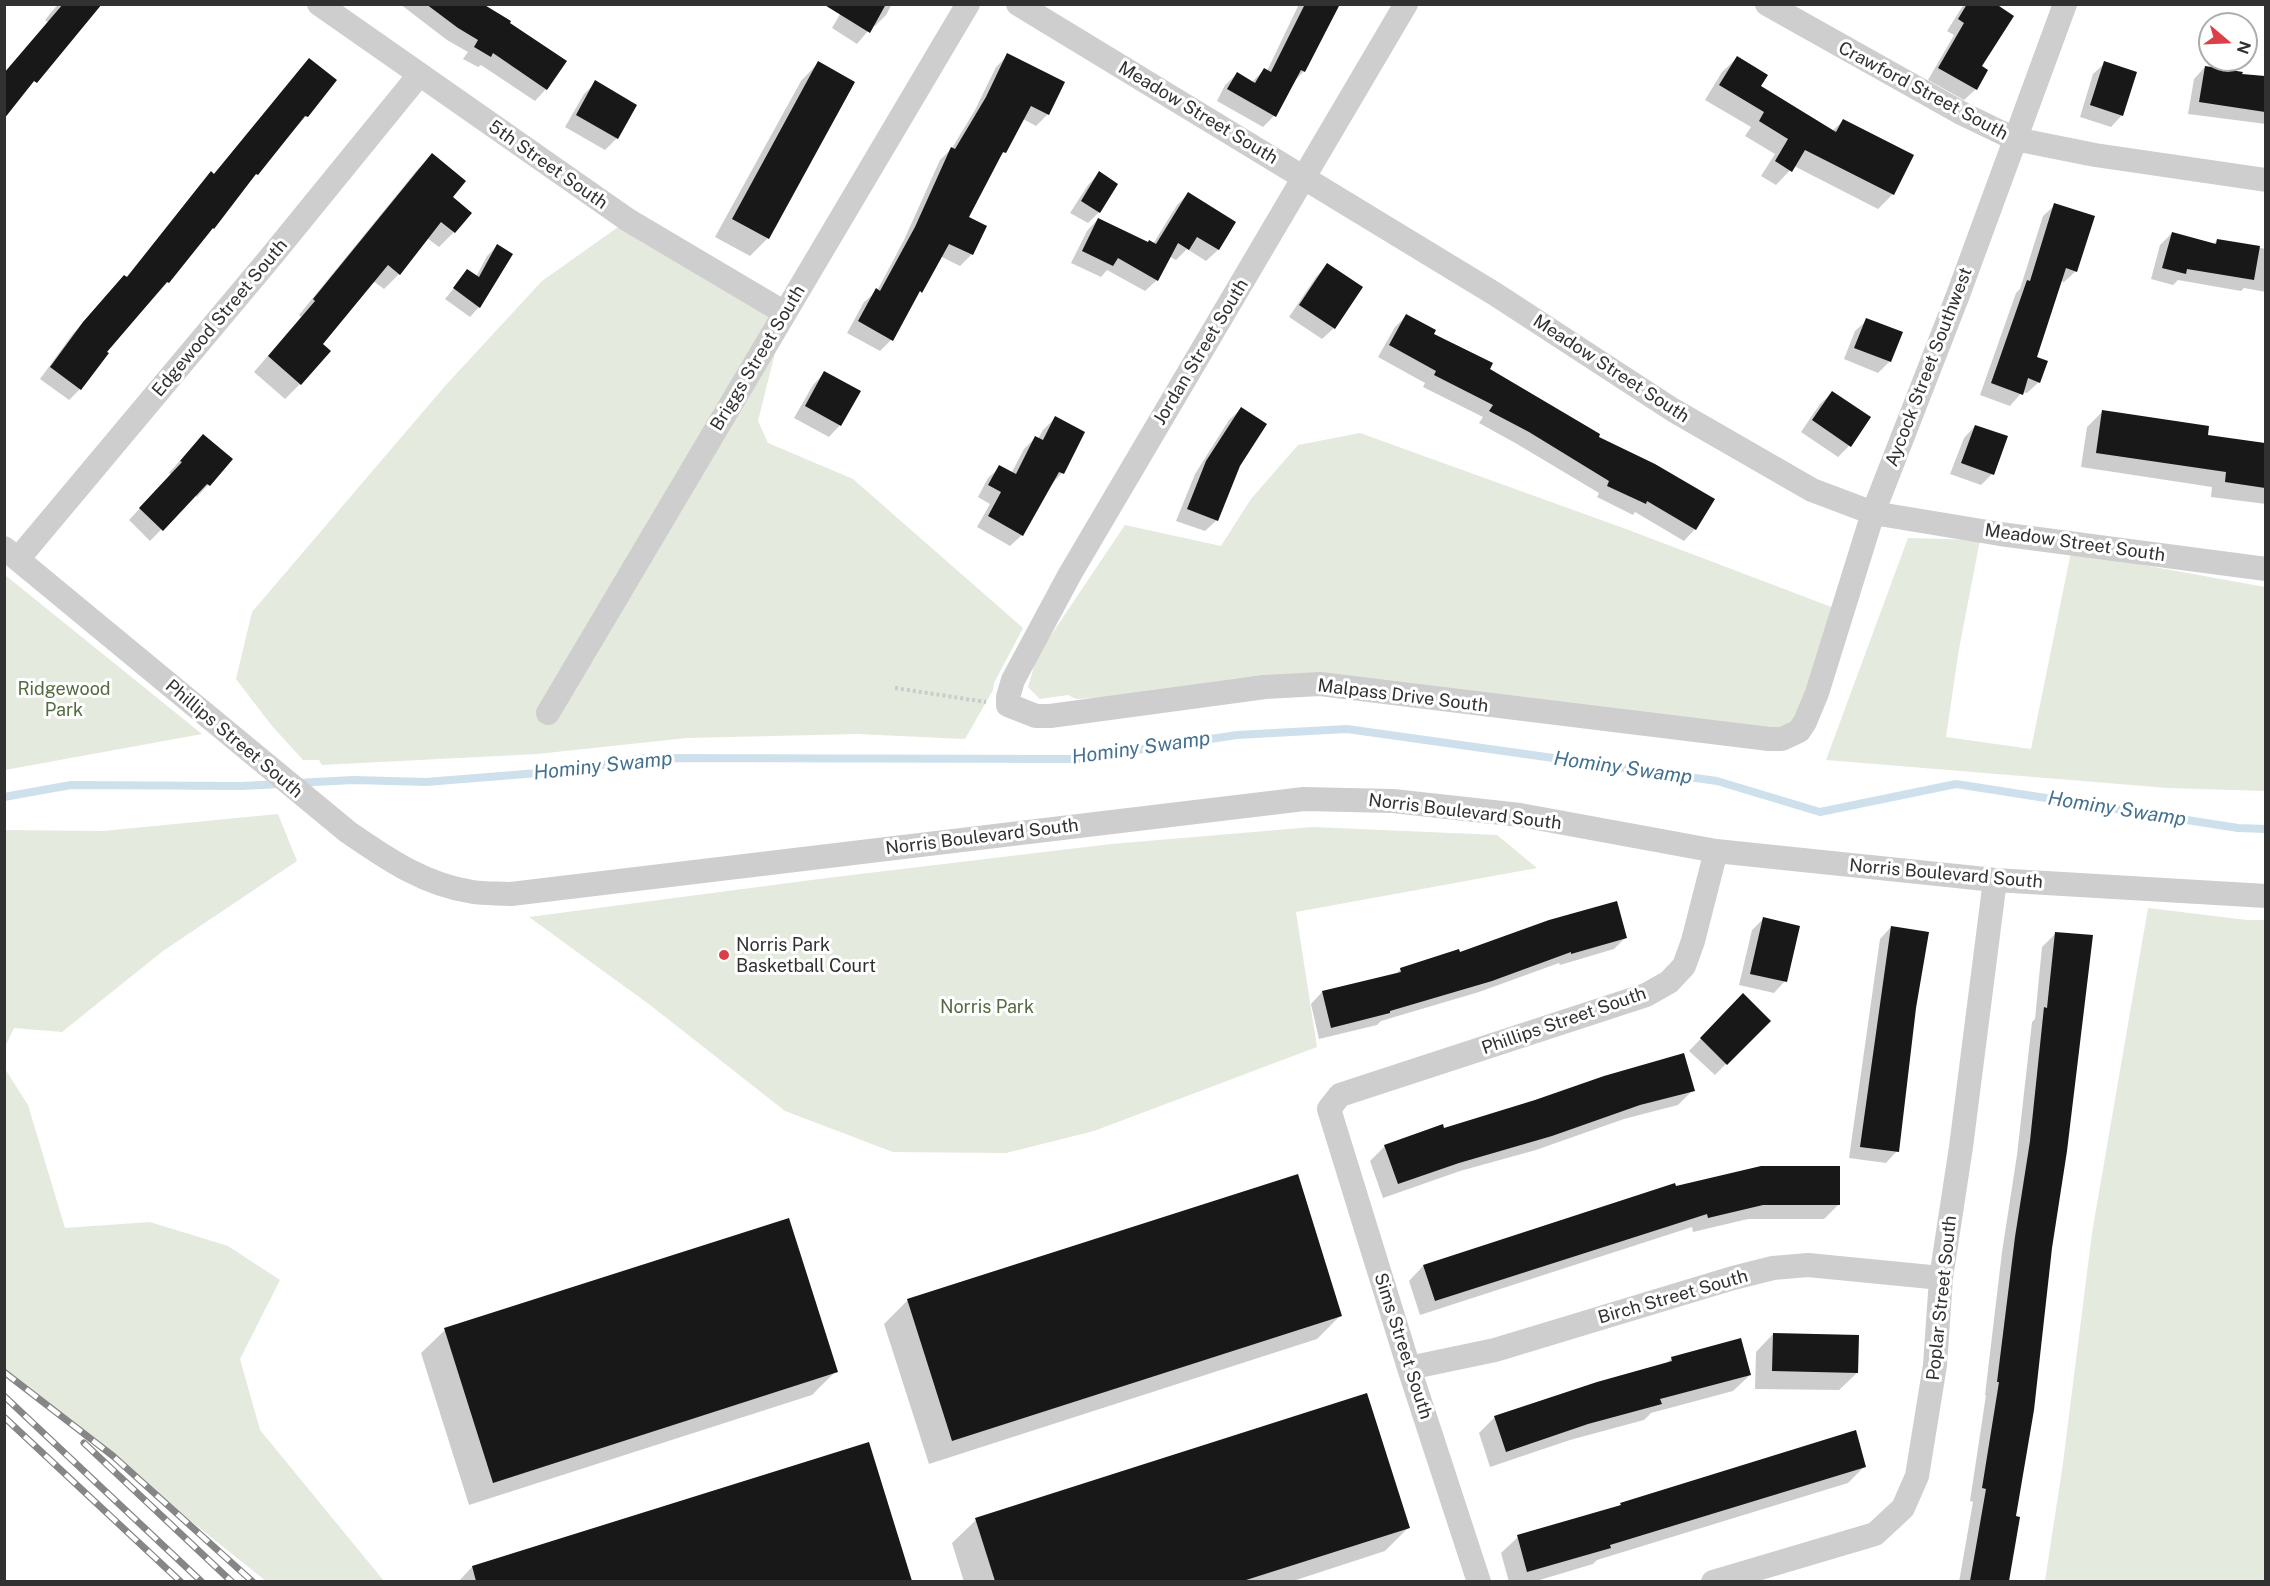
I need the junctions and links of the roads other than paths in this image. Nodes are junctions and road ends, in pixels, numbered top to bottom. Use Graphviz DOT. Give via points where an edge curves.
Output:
graph roads {
  1 [pos="320,4"];
  2 [pos="968,4"];
  3 [pos="1018,4"];
  4 [pos="1406,4"];
  5 [pos="1767,4"];
  6 [pos="2065,4"];
  7 [pos="419,75"];
  8 [pos="2015,139"];
  9 [pos="1304,177"];
  10 [pos="2265,180"];
  11 [pos="785,313"];
  12 [pos="1873,513"];
  13 [pos="11,554"];
  14 [pos="2265,569"];
  15 [pos="1008,705"];
  16 [pos="548,713"];
  17 [pos="1799,731"];
  18 [pos="1716,851"];
  19 [pos="1995,880"];
  20 [pos="485,892"];
  21 [pos="2265,896"];
  22 [pos="1329,1109"];
  23 [pos="1941,1278"];
  24 [pos="1409,1368"];
  25 [pos="1479,1581"];
  26 [pos="1713,1581"];
  1 -- 7 [label="street, 5th Street South"];
  2 -- 11 [label="street, Briggs Street South"];
  3 -- 9 [label="street, Meadow Street South"];
  4 -- 9 [label="street, Jordan Street South"];
  5 -- 8 [label="street, Crawford Street South"];
  6 -- 8 [label="street, Aycock Street Southwest"];
  7 -- 11 [label="street, 5th Street South" via="628,220"];
  7 -- 13 [label="street, Edgewood Street South" via="262,267"];
  8 -- 10 [label="street, Crawford Street South"];
  8 -- 12 [label="street, Aycock Street Southwest"];
  9 -- 12 [label="street, Meadow Street South" via="1495,294 1673,410 1812,490"];
  9 -- 15 [label="street, Jordan Street South" via="1070,574 1013,680"];
  11 -- 16 [label="street, Briggs Street South"];
  12 -- 14 [label="street, Meadow Street South"];
  12 -- 17 [label="street, Aycock Street Southwest" via="1817,693"];
  13 -- 20 [label="street, Phillips Street South" via="348,832 395,865 435,882"];
  15 -- 17 [label="street, Malpass Drive South" via="1036,716 1050,716 1265,687 1320,684 1769,739 1782,739"];
  18 -- 19 [label="street, Norris Boulevard South"];
  18 -- 20 [label="street, Norris Boulevard South" via="1520,815 1393,801 1304,800 511,894"];
  18 -- 22 [label="street, Phillips Street South" via="1693,941 1684,966 1669,982 1646,995 1340,1095"];
  19 -- 21 [label="street, Norris Boulevard South"];
  19 -- 23 [label="street, Poplar Street South"];
  22 -- 24 [label="street, Sims Street South"];
  23 -- 24 [label="street, Birch Street South" via="1808,1265 1773,1268 1495,1350"];
  23 -- 26 [label="street, Poplar Street South" via="1925,1438 1917,1476 1903,1508 1875,1534"];
  24 -- 25 [label="street, Sims Street South"];
}
